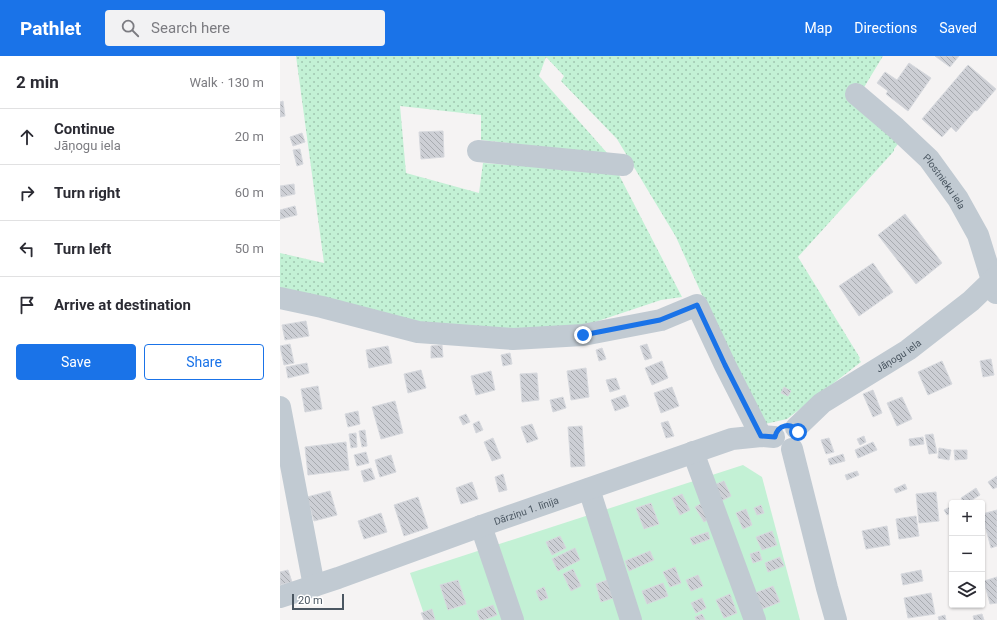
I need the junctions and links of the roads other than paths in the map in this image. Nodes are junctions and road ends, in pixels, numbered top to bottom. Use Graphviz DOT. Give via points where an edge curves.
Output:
graph roads {
  1 [pos="856,94"];
  2 [pos="478,151"];
  3 [pos="623,165"];
  4 [pos="996,283"];
  5 [pos="280,298"];
  6 [pos="280,408"];
  7 [pos="781,438"];
  8 [pos="693,452"];
  9 [pos="589,489"];
  10 [pos="481,526"];
  11 [pos="314,586"];
  12 [pos="280,597"];
  13 [pos="513,620"];
  14 [pos="631,620"];
  15 [pos="755,620"];
  16 [pos="836,620"];
  1 -- 4 [label="street, Plostnieku iela" via="929,159 958,199 978,235"];
  2 -- 3 [label="street"];
  4 -- 7 [label="street, Jāņogu iela" via="908,350 822,403"];
  5 -- 7 [label="street" via="418,332 513,339 583,335 660,320 697,305 725,365"];
  6 -- 11 [label="street"];
  7 -- 8 [label="street, Dārziņu 1. līnija" via="732,439"];
  7 -- 16 [label="street"];
  8 -- 9 [label="street, Dārziņu 1. līnija"];
  8 -- 15 [label="street"];
  9 -- 10 [label="street, Dārziņu 1. līnija"];
  9 -- 14 [label="street"];
  10 -- 11 [label="street, Dārziņu 1. līnija"];
  10 -- 13 [label="street"];
  11 -- 12 [label="street, Dārziņu 1. līnija"];
}
